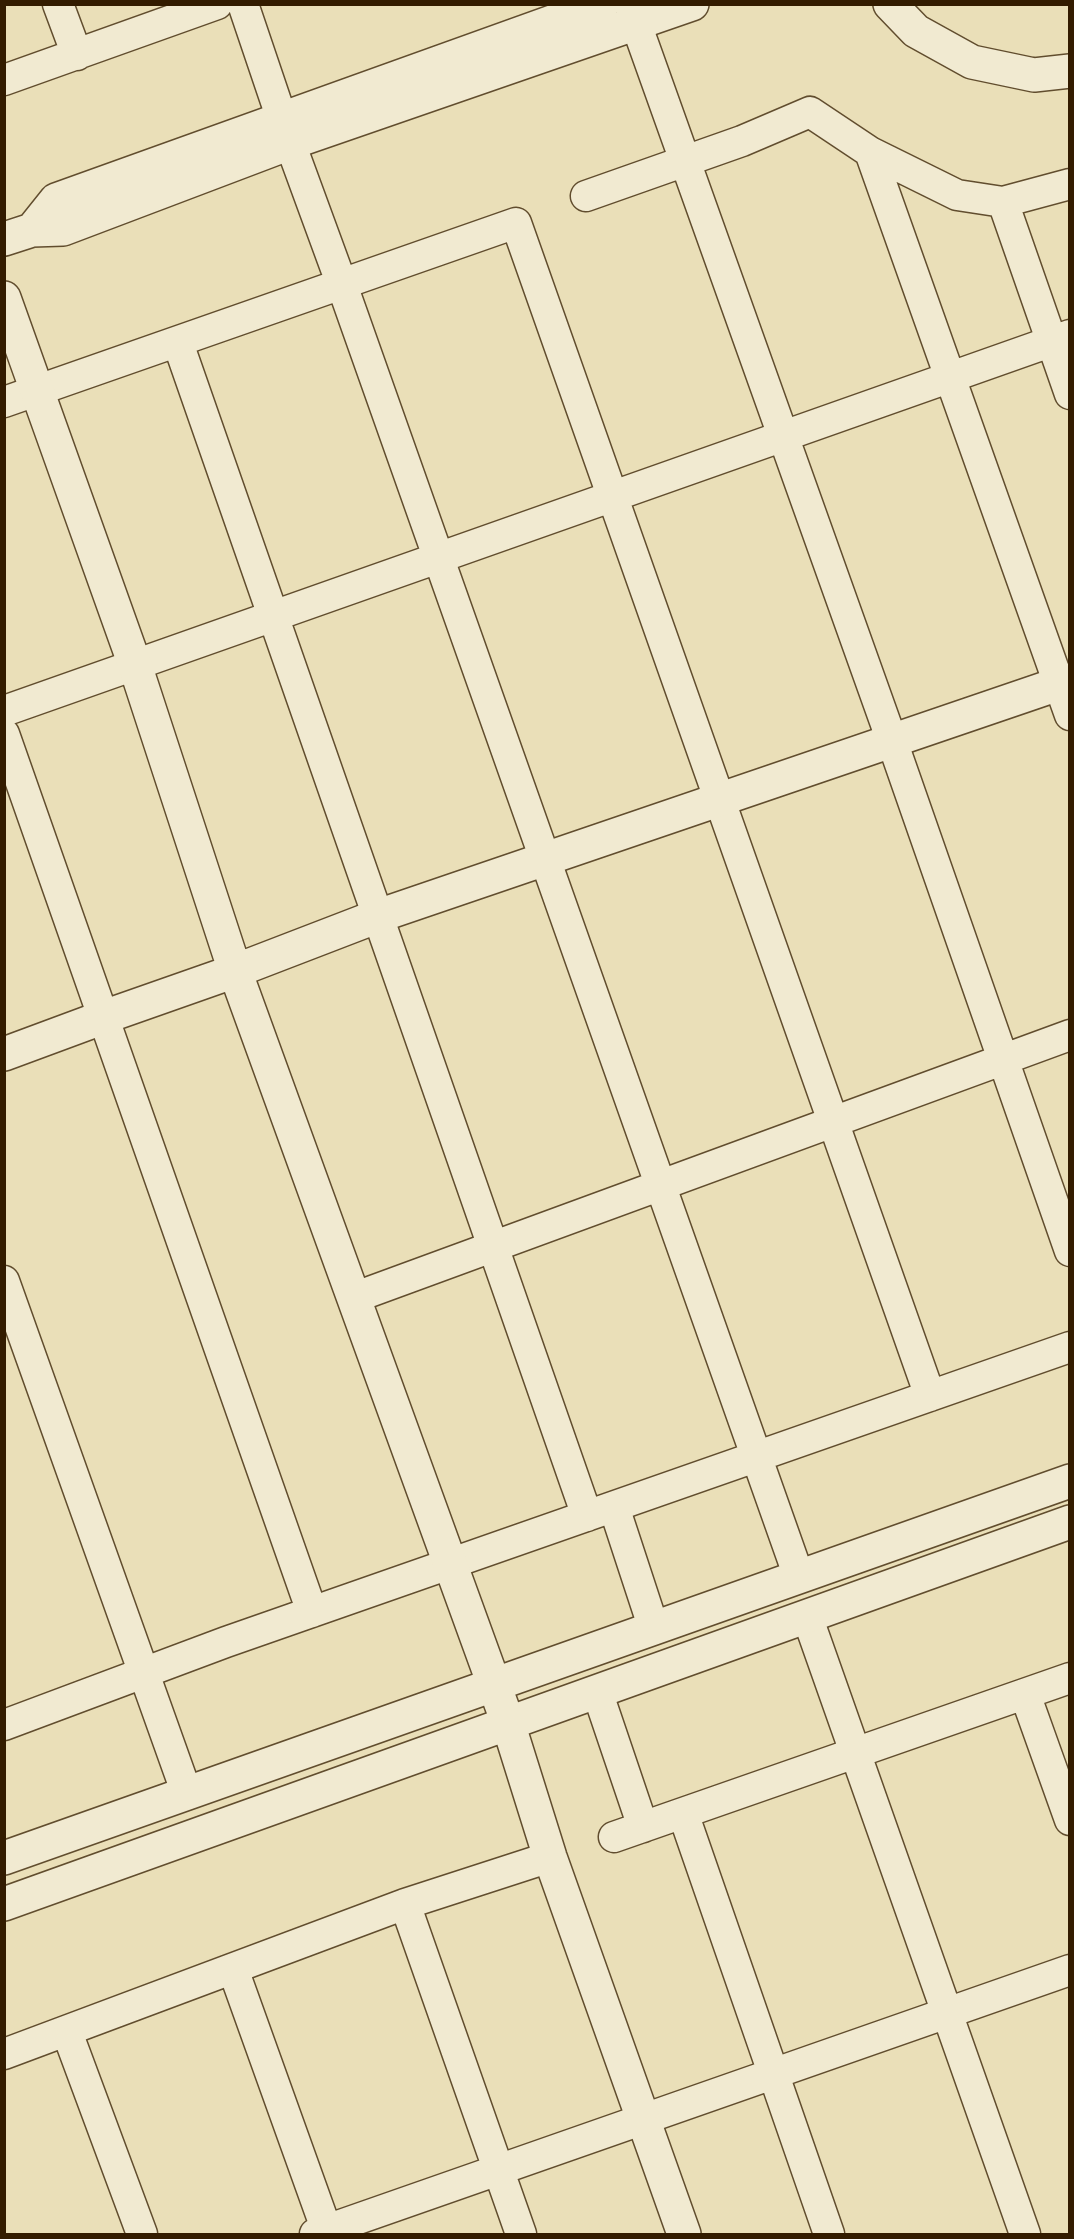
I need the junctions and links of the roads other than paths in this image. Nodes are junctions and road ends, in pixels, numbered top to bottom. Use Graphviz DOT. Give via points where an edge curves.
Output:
graph roads {
  1 [pos="58,4"];
  2 [pos="217,4"];
  3 [pos="243,4"];
  4 [pos="602,4"];
  5 [pos="692,4"];
  6 [pos="890,4"];
  7 [pos="633,14"];
  8 [pos="76,55"];
  9 [pos="1070,71"];
  10 [pos="4,80"];
  11 [pos="286,131"];
  12 [pos="870,152"];
  13 [pos="686,161"];
  14 [pos="1070,184"];
  15 [pos="586,196"];
  16 [pos="1003,202"];
  17 [pos="18,234"];
  18 [pos="342,285"];
  19 [pos="4,298"];
  20 [pos="1060,339"];
  21 [pos="178,343"];
  22 [pos="950,378"];
  23 [pos="37,391"];
  24 [pos="1070,393"];
  25 [pos="4,402"];
  26 [pos="784,436"];
  27 [pos="613,496"];
  28 [pos="438,558"];
  29 [pos="274,616"];
  30 [pos="135,665"];
  31 [pos="1064,682"];
  32 [pos="4,711"];
  33 [pos="1070,715"];
  34 [pos="4,734"];
  35 [pos="892,741"];
  36 [pos="720,800"];
  37 [pos="545,859"];
  38 [pos="378,916"];
  39 [pos="235,971"];
  40 [pos="104,1017"];
  41 [pos="1070,1035"];
  42 [pos="4,1054"];
  43 [pos="1003,1060"];
  44 [pos="834,1122"];
  45 [pos="660,1186"];
  46 [pos="494,1247"];
  47 [pos="1070,1251"];
  48 [pos="4,1281"];
  49 [pos="353,1298"];
  50 [pos="1070,1347"];
  51 [pos="930,1396"];
  52 [pos="756,1457"];
  53 [pos="1070,1481"];
  54 [pos="600,1512"];
  55 [pos="1070,1522"];
  56 [pos="450,1564"];
  57 [pos="799,1577"];
  58 [pos="312,1612"];
  59 [pos="807,1616"];
  60 [pos="654,1629"];
  61 [pos="144,1673"];
  62 [pos="1070,1678"];
  63 [pos="494,1686"];
  64 [pos="597,1691"];
  65 [pos="1025,1694"];
  66 [pos="508,1723"];
  67 [pos="4,1725"];
  68 [pos="855,1754"];
  69 [pos="187,1794"];
  70 [pos="683,1813"];
  71 [pos="1070,1820"];
  72 [pos="643,1827"];
  73 [pos="614,1837"];
  74 [pos="550,1857"];
  75 [pos="4,1858"];
  76 [pos="4,1904"];
  77 [pos="405,1904"];
  78 [pos="233,1969"];
  79 [pos="1070,1970"];
  80 [pos="947,2013"];
  81 [pos="67,2032"];
  82 [pos="4,2054"];
  83 [pos="774,2074"];
  84 [pos="643,2119"];
  85 [pos="498,2170"];
  86 [pos="323,2233"];
  87 [pos="142,2235"];
  88 [pos="521,2235"];
  89 [pos="684,2235"];
  90 [pos="830,2235"];
  91 [pos="1025,2235"];
  1 -- 8 [label="street"];
  2 -- 8 [label="street"];
  3 -- 11 [label="street"];
  4 -- 11 [label="street"];
  5 -- 7 [label="street"];
  6 -- 9 [label="street" via="916,31 972,62 1034,75"];
  7 -- 11 [label="street"];
  7 -- 13 [label="street"];
  8 -- 10 [label="street"];
  11 -- 17 [label="street" via="63,229"];
  11 -- 18 [label="street"];
  12 -- 13 [label="street" via="810,112"];
  12 -- 16 [label="street" via="957,195"];
  12 -- 22 [label="street"];
  13 -- 15 [label="street"];
  13 -- 26 [label="street"];
  14 -- 16 [label="street"];
  16 -- 20 [label="street"];
  18 -- 21 [label="street"];
  18 -- 27 [label="street" via="516,223"];
  18 -- 28 [label="street"];
  19 -- 23 [label="street"];
  20 -- 22 [label="street"];
  20 -- 24 [label="street"];
  21 -- 23 [label="street"];
  21 -- 29 [label="street"];
  22 -- 26 [label="street"];
  22 -- 31 [label="street"];
  23 -- 25 [label="street"];
  23 -- 30 [label="street"];
  26 -- 27 [label="street"];
  26 -- 35 [label="street"];
  27 -- 28 [label="street"];
  27 -- 36 [label="street"];
  28 -- 29 [label="street"];
  28 -- 37 [label="street"];
  29 -- 30 [label="street"];
  29 -- 38 [label="street"];
  30 -- 32 [label="street"];
  30 -- 39 [label="street"];
  31 -- 33 [label="street"];
  31 -- 35 [label="street"];
  34 -- 40 [label="street"];
  35 -- 36 [label="street"];
  35 -- 43 [label="street"];
  36 -- 37 [label="street"];
  36 -- 44 [label="street"];
  37 -- 38 [label="street"];
  37 -- 45 [label="street"];
  38 -- 39 [label="street"];
  38 -- 46 [label="street"];
  39 -- 40 [label="street"];
  39 -- 49 [label="street"];
  40 -- 42 [label="street"];
  40 -- 58 [label="street"];
  41 -- 43 [label="street"];
  43 -- 44 [label="street"];
  43 -- 47 [label="street"];
  44 -- 45 [label="street"];
  44 -- 51 [label="street"];
  45 -- 46 [label="street"];
  45 -- 52 [label="street"];
  46 -- 49 [label="street"];
  46 -- 54 [label="street"];
  48 -- 61 [label="street"];
  49 -- 56 [label="street"];
  50 -- 51 [label="street"];
  51 -- 52 [label="street"];
  52 -- 54 [label="street"];
  52 -- 57 [label="street"];
  53 -- 57 [label="street"];
  54 -- 56 [label="street"];
  54 -- 60 [label="street"];
  55 -- 59 [label="street"];
  56 -- 58 [label="street"];
  56 -- 63 [label="street"];
  57 -- 60 [label="street"];
  58 -- 61 [label="street"];
  59 -- 64 [label="street"];
  59 -- 68 [label="street"];
  60 -- 63 [label="street"];
  61 -- 67 [label="street"];
  61 -- 69 [label="street"];
  62 -- 65 [label="street"];
  63 -- 66 [label="street"];
  63 -- 69 [label="street"];
  64 -- 66 [label="street"];
  64 -- 72 [label="street"];
  65 -- 68 [label="street"];
  65 -- 71 [label="street"];
  66 -- 74 [label="street"];
  66 -- 76 [label="street"];
  68 -- 70 [label="street"];
  68 -- 80 [label="street"];
  69 -- 75 [label="street"];
  70 -- 72 [label="street"];
  70 -- 83 [label="street"];
  72 -- 73 [label="street"];
  74 -- 77 [label="street"];
  74 -- 84 [label="street"];
  77 -- 78 [label="street"];
  77 -- 85 [label="street"];
  78 -- 81 [label="street"];
  78 -- 86 [label="street"];
  79 -- 80 [label="street"];
  80 -- 83 [label="street"];
  80 -- 91 [label="street"];
  81 -- 82 [label="street"];
  81 -- 87 [label="street"];
  83 -- 84 [label="street"];
  83 -- 90 [label="street"];
  84 -- 85 [label="street"];
  84 -- 89 [label="street"];
  85 -- 86 [label="street"];
  85 -- 88 [label="street"];
}
